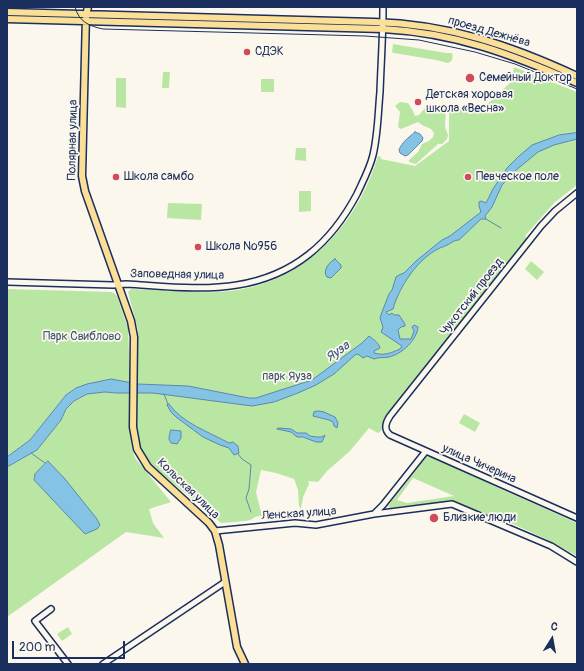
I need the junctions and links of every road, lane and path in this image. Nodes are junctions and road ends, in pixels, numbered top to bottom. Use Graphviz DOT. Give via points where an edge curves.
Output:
graph roads {
  1 [pos="71,7"];
  2 [pos="83,7"];
  3 [pos="88,7"];
  4 [pos="383,7"];
  5 [pos="7,12"];
  6 [pos="70,14"];
  7 [pos="86,18"];
  8 [pos="7,19"];
  9 [pos="383,22"];
  10 [pos="383,29"];
  11 [pos="577,76"];
  12 [pos="577,83"];
  13 [pos="577,192"];
  14 [pos="7,282"];
  15 [pos="119,284"];
  16 [pos="133,329"];
  17 [pos="388,420"];
  18 [pos="426,451"];
  19 [pos="374,514"];
  20 [pos="577,518"];
  21 [pos="215,531"];
  22 [pos="577,562"];
  23 [pos="225,582"];
  24 [pos="50,609"];
  25 [pos="68,664"];
  26 [pos="103,664"];
  27 [pos="245,664"];
  1 -- 6 [label="street"];
  2 -- 7 [label="main road, Полярная улица"];
  3 -- 7 [label="main road, Полярная улица"];
  4 -- 9 [label="street, Заповедная улица"];
  5 -- 6 [label="main road, проезд Дежнёва"];
  6 -- 7 [label="main road, проезд Дежнёва"];
  7 -- 8 [label="main road, проезд Дежнёва"];
  7 -- 9 [label="main road, проезд Дежнёва"];
  7 -- 10 [label="main road, проезд Дежнёва"];
  7 -- 15 [label="main road, Полярная улица" via="82,176 85,191"];
  9 -- 10 [label="street, Заповедная улица"];
  9 -- 11 [label="main road, проезд Дежнёва" via="470,35 531,55"];
  10 -- 12 [label="main road, проезд Дежнёва" via="430,34 478,44 536,64"];
  10 -- 15 [label="street, Заповедная улица" via="373,156 366,176 344,217 327,238 305,258 272,276 238,285 209,287"];
  13 -- 17 [label="street, Чукотский проезд" via="541,226"];
  14 -- 15 [label="street, Заповедная улица"];
  15 -- 16 [label="main road, Полярная улица"];
  16 -- 21 [label="main road, Кольская улица" via="137,449 148,467"];
  17 -- 18 [label="street, улица Чичерина" via="385,426 387,433"];
  18 -- 19 [label="street"];
  18 -- 20 [label="street, улица Чичерина"];
  19 -- 21 [label="street, Ленская улица" via="316,524 295,523"];
  19 -- 22 [label="street, Ленская улица" via="452,504 551,546"];
  21 -- 23 [label="main road, Кольская улица"];
  23 -- 26 [label="street"];
  23 -- 27 [label="main road, Кольская улица" via="237,647"];
  24 -- 25 [label="street" via="34,621"];
}
